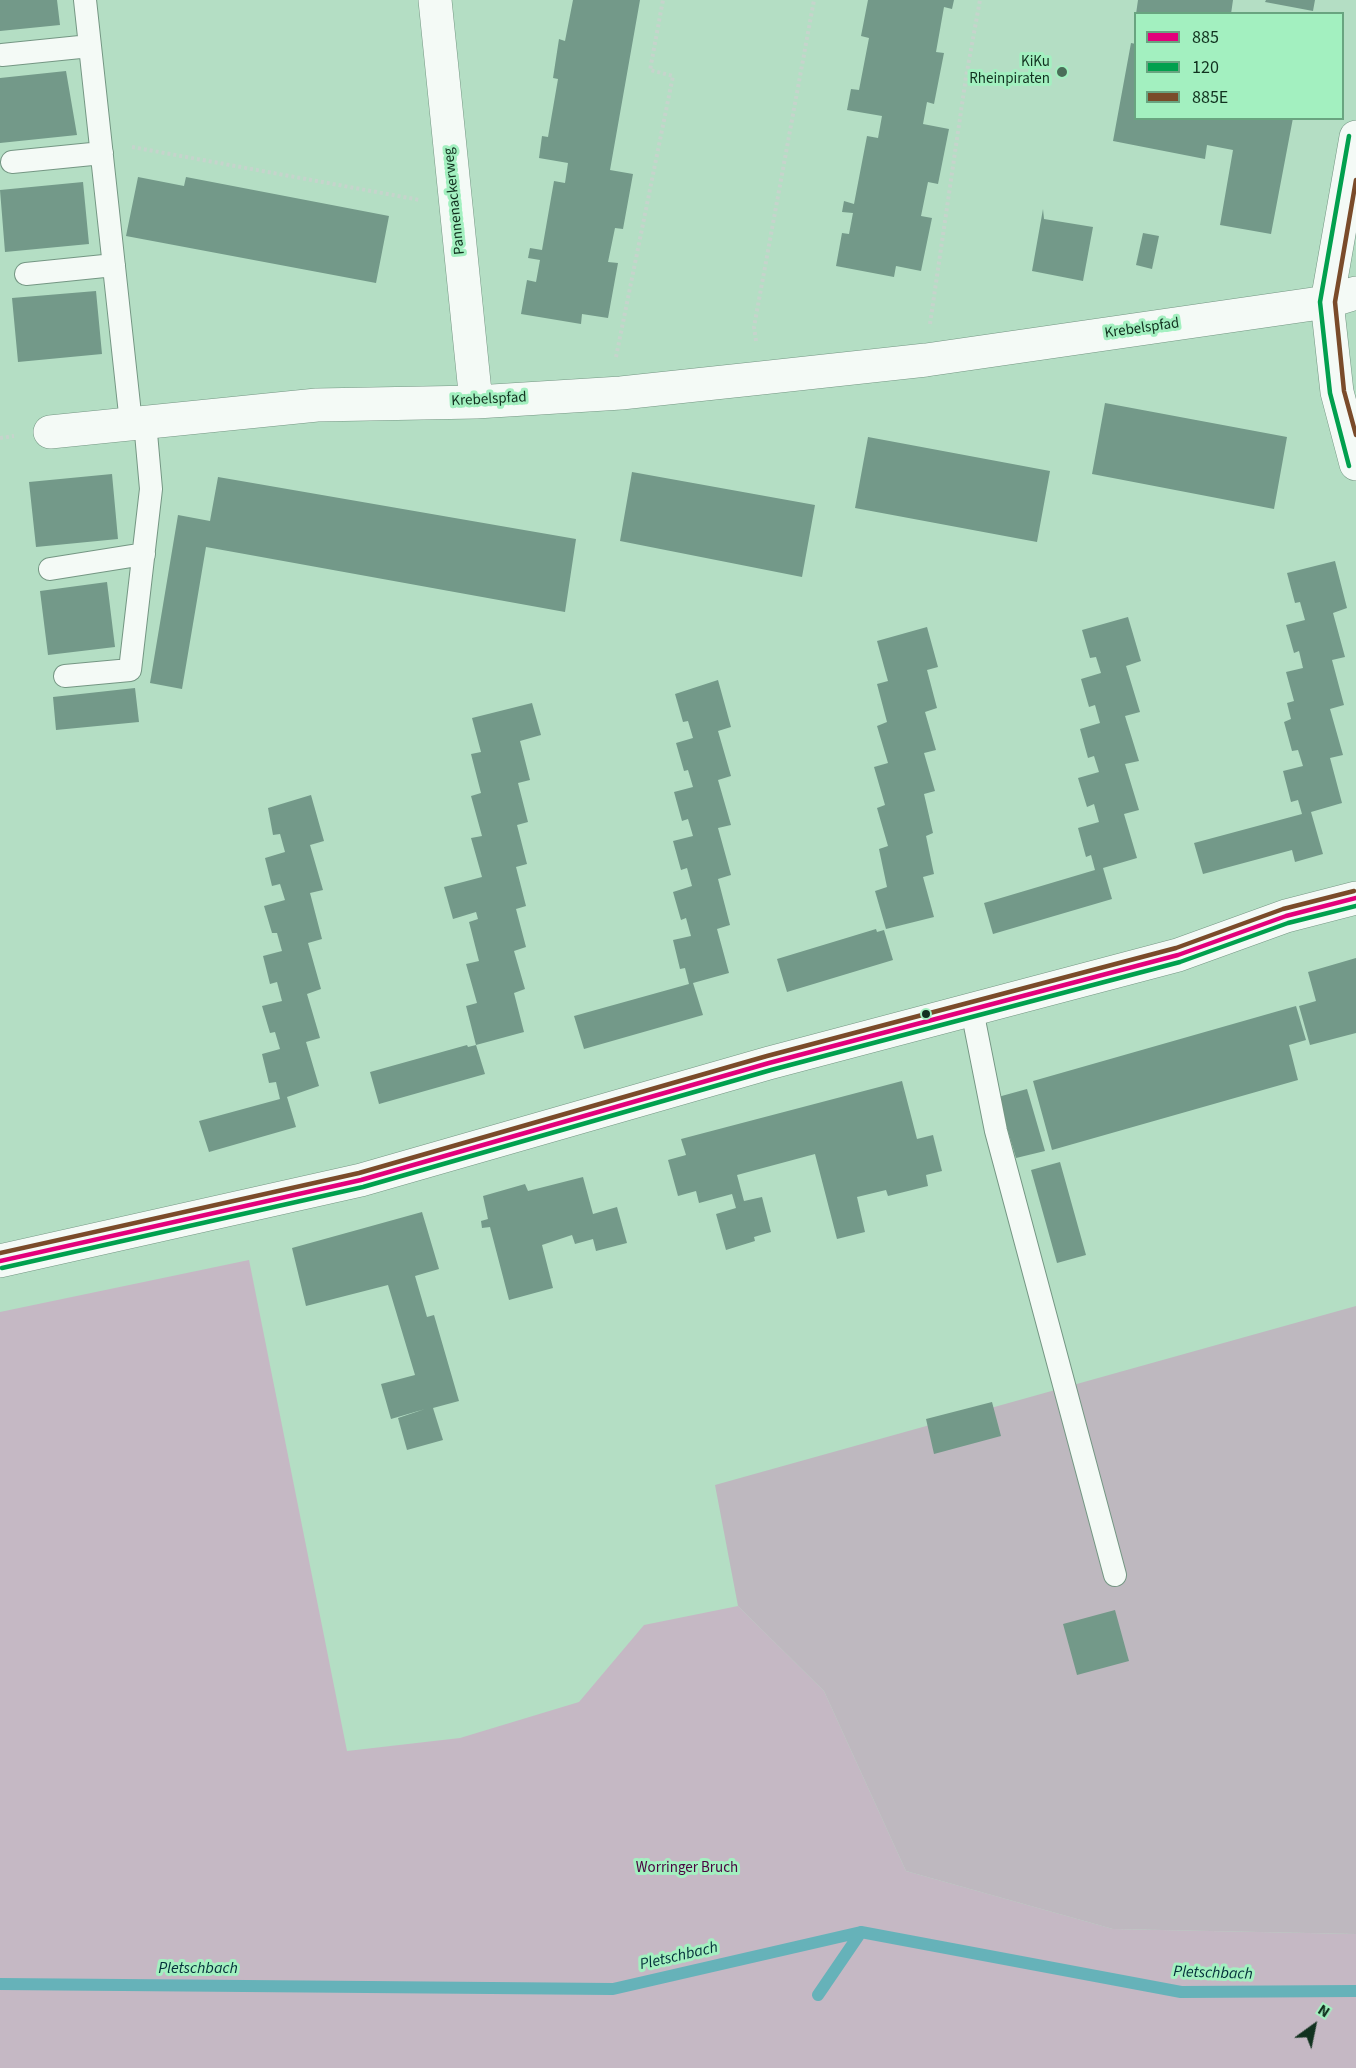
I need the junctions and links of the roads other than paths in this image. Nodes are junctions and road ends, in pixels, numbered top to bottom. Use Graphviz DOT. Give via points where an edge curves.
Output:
graph roads {
  1 [pos="85,0"];
  2 [pos="435,0"];
  3 [pos="90,46"];
  4 [pos="2,55"];
  5 [pos="1356,137"];
  6 [pos="101,149"];
  7 [pos="12,162"];
  8 [pos="114,265"];
  9 [pos="26,274"];
  10 [pos="1342,297"];
  11 [pos="476,402"];
  12 [pos="138,422"];
  13 [pos="50,432"];
  14 [pos="1356,464"];
  15 [pos="144,554"];
  16 [pos="50,569"];
  17 [pos="64,676"];
  18 [pos="1356,898"];
  19 [pos="972,1010"];
  20 [pos="0,1261"];
  21 [pos="1115,1575"];
  1 -- 3 [label="lane"];
  2 -- 11 [label="street, Pannenackerweg"];
  3 -- 4 [label="lane"];
  3 -- 6 [label="lane"];
  5 -- 10 [label="street"];
  6 -- 7 [label="lane"];
  6 -- 8 [label="lane"];
  8 -- 9 [label="lane"];
  8 -- 12 [label="lane"];
  10 -- 11 [label="street, Krebelspfad" via="926,360 610,393"];
  10 -- 14 [label="street" via="1337,392"];
  11 -- 12 [label="street, Krebelspfad" via="317,405"];
  12 -- 13 [label="street, Krebelspfad"];
  12 -- 15 [label="lane" via="152,489"];
  15 -- 16 [label="lane"];
  15 -- 17 [label="lane" via="130,670"];
  18 -- 19 [label="street" via="1286,916 1178,955"];
  19 -- 20 [label="street" via="734,1072 361,1180"];
  19 -- 21 [label="lane" via="996,1131"];
}
